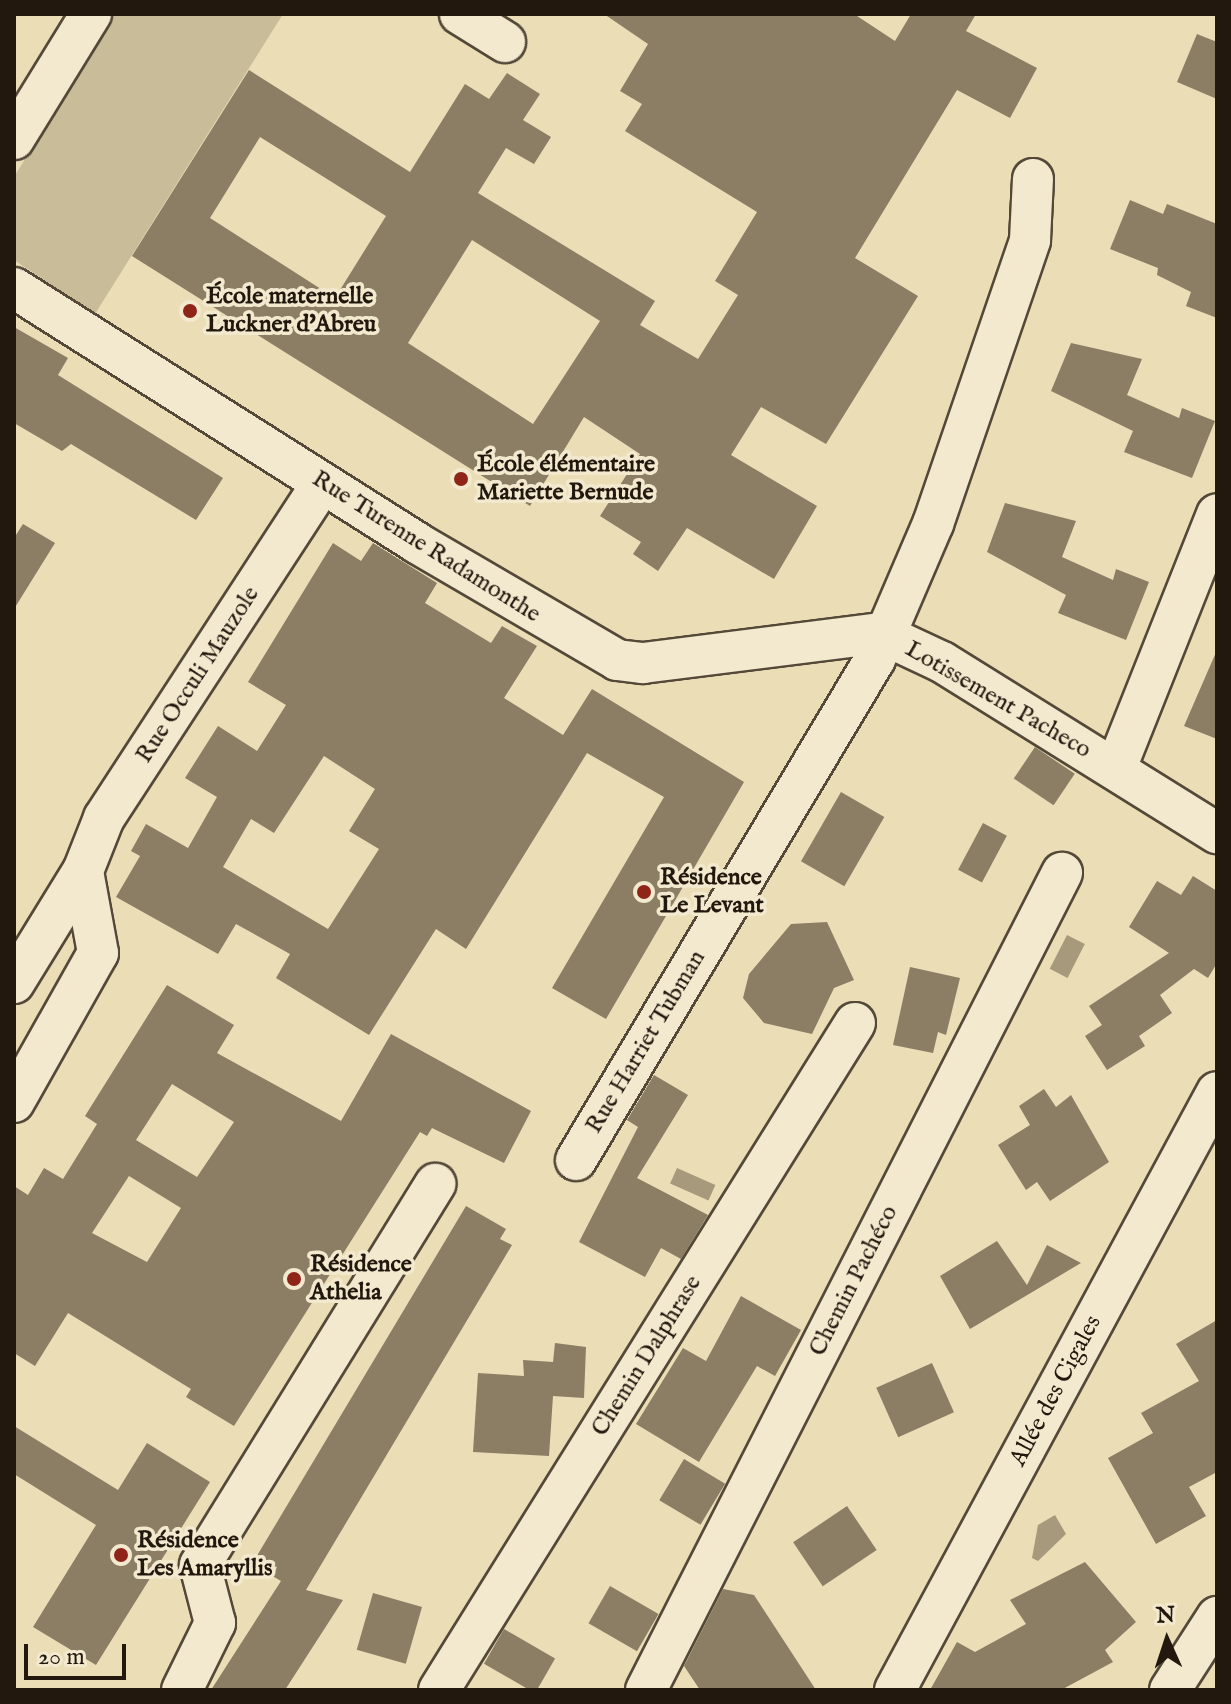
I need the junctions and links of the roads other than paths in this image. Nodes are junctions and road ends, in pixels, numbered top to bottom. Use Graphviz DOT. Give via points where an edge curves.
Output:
graph roads {
  1 [pos="91,14"];
  2 [pos="460,14"];
  3 [pos="505,42"];
  4 [pos="14,139"];
  5 [pos="1033,179"];
  6 [pos="14,288"];
  7 [pos="322,484"];
  8 [pos="1217,514"];
  9 [pos="880,633"];
  10 [pos="1116,768"];
  11 [pos="1217,833"];
  12 [pos="83,871"];
  13 [pos="1062,873"];
  14 [pos="14,983"];
  15 [pos="855,1023"];
  16 [pos="1217,1092"];
  17 [pos="14,1102"];
  18 [pos="576,1160"];
  19 [pos="435,1184"];
  20 [pos="1217,1617"];
  21 [pos="182,1690"];
  22 [pos="439,1690"];
  23 [pos="646,1690"];
  24 [pos="895,1690"];
  25 [pos="1170,1690"];
  1 -- 4 [label="street"];
  2 -- 3 [label="street"];
  5 -- 9 [label="street, Rue Harriet Tubman" via="1025,255 933,524"];
  6 -- 7 [label="street, Rue Turenne Radamonthe"];
  7 -- 9 [label="street, Rue Turenne Radamonthe" via="617,660 643,663"];
  7 -- 12 [label="street, Rue Occuli Mauzole" via="104,818"];
  8 -- 10 [label="street, Lotissement Pacheco"];
  9 -- 10 [label="street, Lotissement Pacheco"];
  9 -- 18 [label="street, Rue Harriet Tubman" via="875,659"];
  10 -- 11 [label="street, Lotissement Pacheco"];
  12 -- 14 [label="street, Rue Occuli Mauzole"];
  12 -- 17 [label="street" via="98,953"];
  13 -- 23 [label="street, Chemin Pachéco"];
  15 -- 22 [label="street, Chemin Dalphrase"];
  16 -- 24 [label="street, Allée des Cigales"];
  19 -- 21 [label="street" via="200,1565 215,1623"];
  20 -- 25 [label="street"];
}
